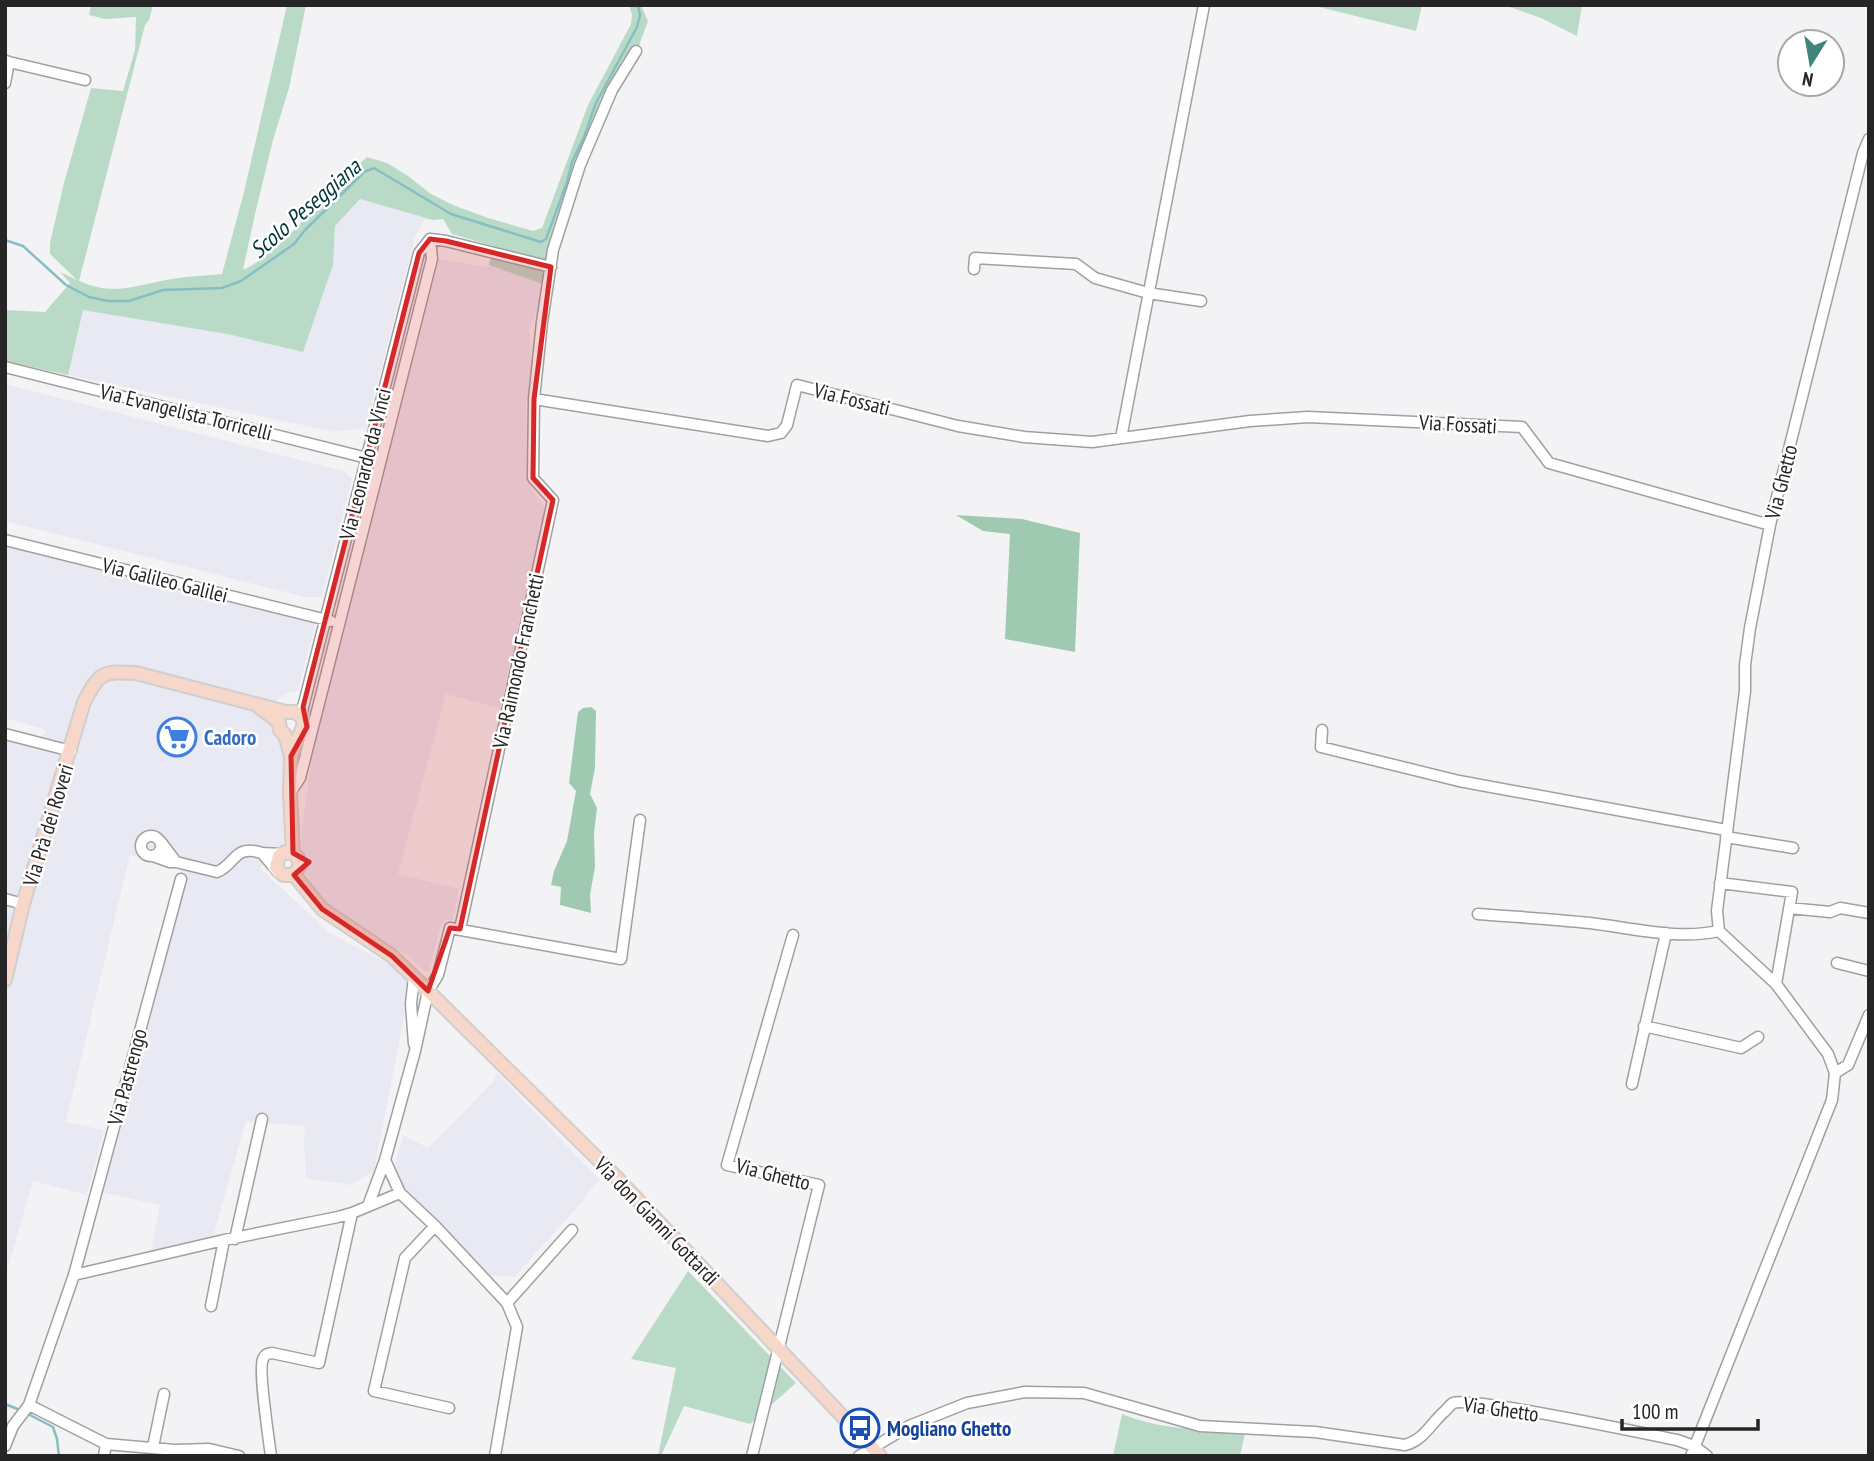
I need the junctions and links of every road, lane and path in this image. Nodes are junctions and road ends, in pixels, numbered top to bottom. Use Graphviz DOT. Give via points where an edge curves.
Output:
graph roads {
  1 [pos="1204,5"];
  2 [pos="636,51"];
  3 [pos="7,61"];
  4 [pos="85,79"];
  5 [pos="5,83"];
  6 [pos="1869,139"];
  7 [pos="430,239"];
  8 [pos="551,267"];
  9 [pos="974,269"];
  10 [pos="1148,293"];
  11 [pos="1201,301"];
  12 [pos="5,367"];
  13 [pos="534,398"];
  14 [pos="1121,438"];
  15 [pos="367,458"];
  16 [pos="381,462"];
  17 [pos="1770,525"];
  18 [pos="5,540"];
  19 [pos="325,620"];
  20 [pos="340,623"];
  21 [pos="289,716"];
  22 [pos="1322,730"];
  23 [pos="5,734"];
  24 [pos="299,734"];
  25 [pos="285,735"];
  26 [pos="71,751"];
  27 [pos="291,756"];
  28 [pos="290,793"];
  29 [pos="640,820"];
  30 [pos="1726,834"];
  31 [pos="161,841"];
  32 [pos="1793,848"];
  33 [pos="262,853"];
  34 [pos="287,853"];
  35 [pos="153,856"];
  36 [pos="176,862"];
  37 [pos="278,872"];
  38 [pos="294,875"];
  39 [pos="181,879"];
  40 [pos="1720,883"];
  41 [pos="5,900"];
  42 [pos="23,904"];
  43 [pos="1789,908"];
  44 [pos="1869,913"];
  45 [pos="1478,914"];
  46 [pos="460,929"];
  47 [pos="1719,931"];
  48 [pos="1666,933"];
  49 [pos="793,935"];
  50 [pos="1837,963"];
  51 [pos="1869,971"];
  52 [pos="414,977"];
  53 [pos="5,980"];
  54 [pos="1776,984"];
  55 [pos="428,991"];
  56 [pos="1869,1015"];
  57 [pos="1644,1026"];
  58 [pos="1758,1037"];
  59 [pos="415,1051"];
  60 [pos="1835,1073"];
  61 [pos="1632,1084"];
  62 [pos="262,1119"];
  63 [pos="385,1160"];
  64 [pos="400,1193"];
  65 [pos="368,1206"];
  66 [pos="352,1213"];
  67 [pos="435,1226"];
  68 [pos="572,1230"];
  69 [pos="230,1239"];
  70 [pos="74,1275"];
  71 [pos="507,1303"];
  72 [pos="211,1306"];
  73 [pos="779,1349"];
  74 [pos="164,1394"];
  75 [pos="28,1407"];
  76 [pos="449,1408"];
  77 [pos="106,1444"];
  78 [pos="5,1446"];
  79 [pos="153,1447"];
  80 [pos="1692,1451"];
  81 [pos="133,1452"];
  82 [pos="877,1452"];
  83 [pos="104,1456"];
  84 [pos="239,1456"];
  85 [pos="271,1456"];
  86 [pos="495,1456"];
  87 [pos="752,1456"];
  88 [pos="859,1456"];
  89 [pos="1707,1456"];
  1 -- 10 [label="street"];
  2 -- 8 [label="street" via="612,90 580,164"];
  3 -- 4 [label="street"];
  3 -- 5 [label="street"];
  6 -- 17 [label="street, Via Ghetto"];
  7 -- 8 [label="street"];
  7 -- 15 [label="street, Via Leonardo da Vinci" via="419,253"];
  7 -- 16 [label="street" via="432,259"];
  8 -- 13 [label="street"];
  9 -- 10 [label="street" via="975,258 1076,264 1095,278"];
  10 -- 11 [label="street"];
  10 -- 14 [label="street"];
  12 -- 15 [label="street, Via Evangelista Torricelli"];
  13 -- 14 [label="street, Via Fossati" via="768,436 781,433 787,425 797,385 1024,438 1091,443"];
  13 -- 46 [label="street, Via Raimondo Franchetti" via="533,478 553,500"];
  14 -- 17 [label="street, Via Fossati" via="1308,417 1522,427 1549,463"];
  15 -- 16 [label="street, Via Evangelista Torricelli"];
  15 -- 19 [label="street, Via Leonardo da Vinci"];
  16 -- 20 [label="street"];
  17 -- 30 [label="street, Via Ghetto" via="1750,628"];
  18 -- 19 [label="street, Via Galileo Galilei"];
  19 -- 20 [label="street, Via Galileo Galilei"];
  19 -- 21 [label="street, Via Leonardo da Vinci" via="307,691"];
  20 -- 28 [label="street" via="300,778"];
  21 -- 24 [label="main road" via="304,724"];
  21 -- 25 [label="main road" via="280,730"];
  21 -- 26 [label="main road, Via Prà dei Roveri" via="136,673 112,671 101,676 84,702"];
  22 -- 30 [label="street" via="1321,747"];
  23 -- 26 [label="street"];
  24 -- 25 [label="main road"];
  24 -- 27 [label="main road"];
  25 -- 27 [label="main road"];
  26 -- 42 [label="main road, Via Prà dei Roveri"];
  27 -- 28 [label="main road"];
  28 -- 34 [label="main road"];
  29 -- 46 [label="street" via="621,959"];
  30 -- 32 [label="street"];
  30 -- 40 [label="street, Via Ghetto"];
  31 -- 35 [label="street" via="160,852"];
  31 -- 35 [label="street" via="149,835 141,842 143,852"];
  31 -- 36 [label="street"];
  33 -- 34 [label="street"];
  33 -- 36 [label="street" via="243,851 218,872"];
  33 -- 37 [label="street"];
  34 -- 37 [label="main road" via="276,863"];
  34 -- 38 [label="main road" via="298,858 300,865"];
  35 -- 36 [label="street"];
  37 -- 38 [label="main road"];
  38 -- 52 [label="main road, Via don Gianni Gottardi" via="322,909 392,956"];
  39 -- 70 [label="street, Via Pastrengo"];
  40 -- 43 [label="street" via="1792,892"];
  40 -- 47 [label="street, Via Ghetto"];
  41 -- 42 [label="street"];
  42 -- 53 [label="main road, Via Prà dei Roveri"];
  43 -- 44 [label="street"];
  43 -- 54 [label="street"];
  45 -- 48 [label="street"];
  46 -- 55 [label="street, Via Raimondo Franchetti" via="450,928 438,975"];
  47 -- 48 [label="street"];
  47 -- 54 [label="street"];
  48 -- 57 [label="street"];
  49 -- 73 [label="street, Via Ghetto" via="727,1164 819,1185"];
  50 -- 51 [label="street"];
  52 -- 55 [label="main road, Via don Gianni Gottardi"];
  52 -- 59 [label="street"];
  54 -- 60 [label="street" via="1828,1054"];
  55 -- 59 [label="street"];
  55 -- 73 [label="main road, Via don Gianni Gottardi" via="618,1179"];
  56 -- 60 [label="street" via="1848,1065"];
  57 -- 58 [label="street" via="1741,1048"];
  57 -- 61 [label="street"];
  59 -- 63 [label="street"];
  60 -- 80 [label="street" via="1832,1100"];
  62 -- 69 [label="street"];
  63 -- 64 [label="street"];
  63 -- 65 [label="street"];
  64 -- 65 [label="street"];
  64 -- 67 [label="street"];
  65 -- 66 [label="street"];
  66 -- 69 [label="street"];
  66 -- 85 [label="street" via="319,1363 272,1353 262,1360"];
  67 -- 71 [label="street"];
  67 -- 76 [label="street" via="405,1258 374,1391"];
  68 -- 71 [label="street"];
  69 -- 70 [label="street"];
  69 -- 72 [label="street"];
  70 -- 75 [label="street, Via Pastrengo"];
  71 -- 86 [label="street" via="517,1326"];
  73 -- 82 [label="main road, Via don Gianni Gottardi"];
  73 -- 87 [label="street, Via Ghetto"];
  74 -- 79 [label="street"];
  75 -- 77 [label="street"];
  75 -- 78 [label="street"];
  77 -- 81 [label="street"];
  77 -- 83 [label="street"];
  79 -- 81 [label="street"];
  79 -- 84 [label="street" via="209,1449"];
  80 -- 82 [label="street, Via Ghetto" via="1677,1440 1469,1402 1454,1403 1415,1443 1405,1446 1266,1428 1200,1426 1084,1393 1025,1392 967,1403 909,1426"];
  80 -- 89 [label="street"];
  82 -- 88 [label="street, Via Ghetto"];
}
